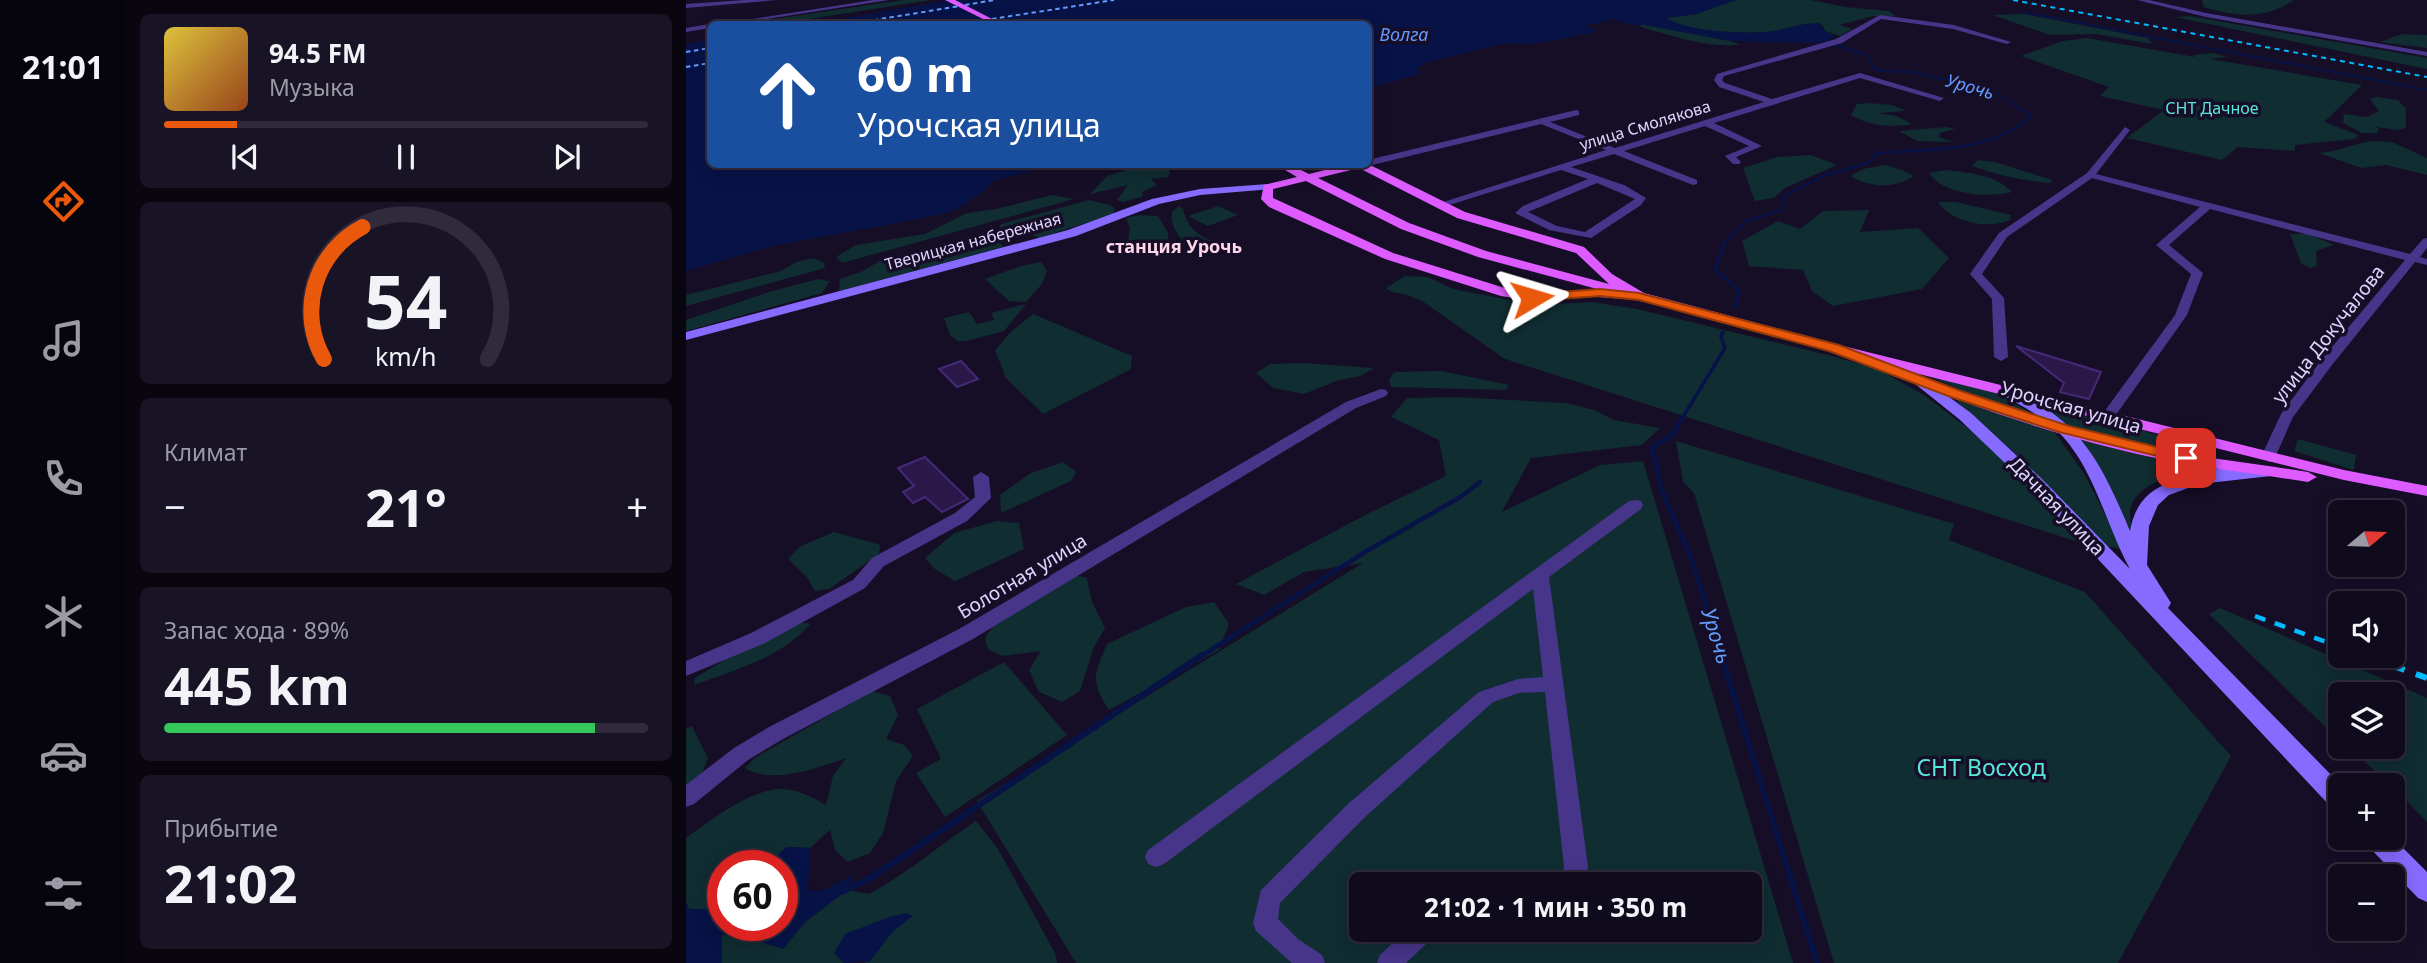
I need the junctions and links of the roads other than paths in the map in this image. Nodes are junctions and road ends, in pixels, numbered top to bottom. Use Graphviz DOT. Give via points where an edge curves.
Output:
graph roads {
  1 [pos="774,0"];
  2 [pos="886,0"];
  3 [pos="948,0"];
  4 [pos="2140,0"];
  5 [pos="688,4"];
  6 [pos="744,21"];
  7 [pos="992,21"];
  8 [pos="707,26"];
  9 [pos="686,30"];
  10 [pos="2007,41"];
  11 [pos="2427,54"];
  12 [pos="1940,98"];
  13 [pos="1772,102"];
  14 [pos="1576,113"];
  15 [pos="1543,122"];
  16 [pos="1706,122"];
  17 [pos="2125,130"];
  18 [pos="1615,150"];
  19 [pos="1372,162"];
  20 [pos="1736,162"];
  21 [pos="1288,168"];
  22 [pos="1349,168"];
  23 [pos="1369,168"];
  24 [pos="1564,168"];
  25 [pos="2090,175"];
  26 [pos="1597,179"];
  27 [pos="1693,182"];
  28 [pos="1268,187"];
  29 [pos="1507,194"];
  30 [pos="1439,205"];
  31 [pos="2208,205"];
  32 [pos="1531,206"];
  33 [pos="2427,241"];
  34 [pos="1588,256"];
  35 [pos="2413,258"];
  36 [pos="2427,262"];
  37 [pos="1538,270"];
  38 [pos="1639,296"];
  39 [pos="1541,297"];
  40 [pos="686,336"];
  41 [pos="1834,348"];
  42 [pos="2001,357"];
  43 [pos="1919,380"];
  44 [pos="1998,387"];
  45 [pos="1381,393"];
  46 [pos="2108,416"];
  47 [pos="2064,429"];
  48 [pos="2267,464"];
  49 [pos="981,477"];
  50 [pos="2427,491"];
  51 [pos="2427,504"];
  52 [pos="1635,505"];
  53 [pos="2138,563"];
  54 [pos="1540,575"];
  55 [pos="2186,640"];
  56 [pos="686,669"];
  57 [pos="1553,684"];
  58 [pos="2328,788"];
  59 [pos="686,798"];
  60 [pos="2389,850"];
  61 [pos="1156,857"];
  62 [pos="1575,872"];
  63 [pos="2427,890"];
  64 [pos="1411,942"];
  65 [pos="1313,963"];
  66 [pos="1389,963"];
  1 -- 5 [label="street"];
  2 -- 6 [label="street"];
  3 -- 7 [label="main road"];
  4 -- 11 [label="street"];
  8 -- 9 [label="street"];
  10 -- 13 [label="street" via="1954,27 1880,17 1839,41 1721,74 1718,80"];
  12 -- 13 [label="street, улица Смолякова" via="1860,75"];
  13 -- 16 [label="street, улица Смолякова"];
  14 -- 15 [label="street"];
  15 -- 18 [label="street"];
  15 -- 19 [label="street"];
  16 -- 18 [label="street, улица Смолякова"];
  16 -- 20 [label="street" via="1757,146 1730,156"];
  17 -- 25 [label="street"];
  18 -- 24 [label="street, улица Смолякова"];
  18 -- 27 [label="street"];
  21 -- 37 [label="main road" via="1426,235"];
  22 -- 28 [label="main road"];
  23 -- 30 [label="main road"];
  24 -- 26 [label="street"];
  24 -- 29 [label="street, улица Смолякова"];
  25 -- 31 [label="street"];
  25 -- 42 [label="street" via="2003,235 1976,274 1998,298"];
  26 -- 32 [label="street"];
  26 -- 32 [label="street" via="1641,198 1587,236 1520,213"];
  28 -- 39 [label="main road" via="1267,199 1273,205 1356,244 1487,288"];
  28 -- 40 [label="main road, Тверицкая набережная" via="1156,201 1072,233"];
  29 -- 30 [label="street, улица Смолякова"];
  29 -- 32 [label="street"];
  30 -- 34 [label="main road" via="1482,223 1573,247"];
  31 -- 35 [label="street"];
  31 -- 46 [label="street" via="2162,245 2197,273 2181,315"];
  33 -- 35 [label="street, улица Докучалова"];
  34 -- 37 [label="main road" via="1588,266 1577,270"];
  34 -- 38 [label="main road" via="1607,277"];
  35 -- 36 [label="street"];
  35 -- 48 [label="street, улица Докучалова" via="2286,417"];
  37 -- 38 [label="main road, Урочская улица"];
  37 -- 39 [label="main road" via="1558,279 1562,286"];
  38 -- 39 [label="main road" via="1600,292"];
  38 -- 41 [label="main road, Урочская улица"];
  41 -- 43 [label="main road, Урочская улица"];
  41 -- 44 [label="main road, Урочская улица"];
  43 -- 47 [label="main road, Урочская улица"];
  43 -- 55 [label="main road, Дачная улица" via="1990,438"];
  44 -- 46 [label="main road, Урочская улица"];
  44 -- 47 [label="main road, Дачная улица"];
  45 -- 59 [label="street, Болотная улица" via="1351,405 966,634 776,733"];
  46 -- 48 [label="main road, Урочская улица"];
  47 -- 48 [label="main road, Урочская улица" via="2159,454"];
  47 -- 53 [label="main road, Дачная улица" via="2091,466"];
  48 -- 50 [label="main road, Урочская улица"];
  48 -- 51 [label="main road, Урочская улица"];
  48 -- 53 [label="main road" via="2196,479 2155,498 2143,513"];
  49 -- 56 [label="street" via="983,498 878,562 859,584 758,638"];
  52 -- 54 [label="street"];
  53 -- 55 [label="main road, Дачная улица"];
  54 -- 57 [label="street"];
  54 -- 61 [label="street"];
  55 -- 58 [label="main road, Дачная улица"];
  57 -- 62 [label="street"];
  57 -- 65 [label="street" via="1517,686 1486,697 1357,810 1269,898 1265,923"];
  60 -- 63 [label="main road"];
  64 -- 66 [label="street"];
}
